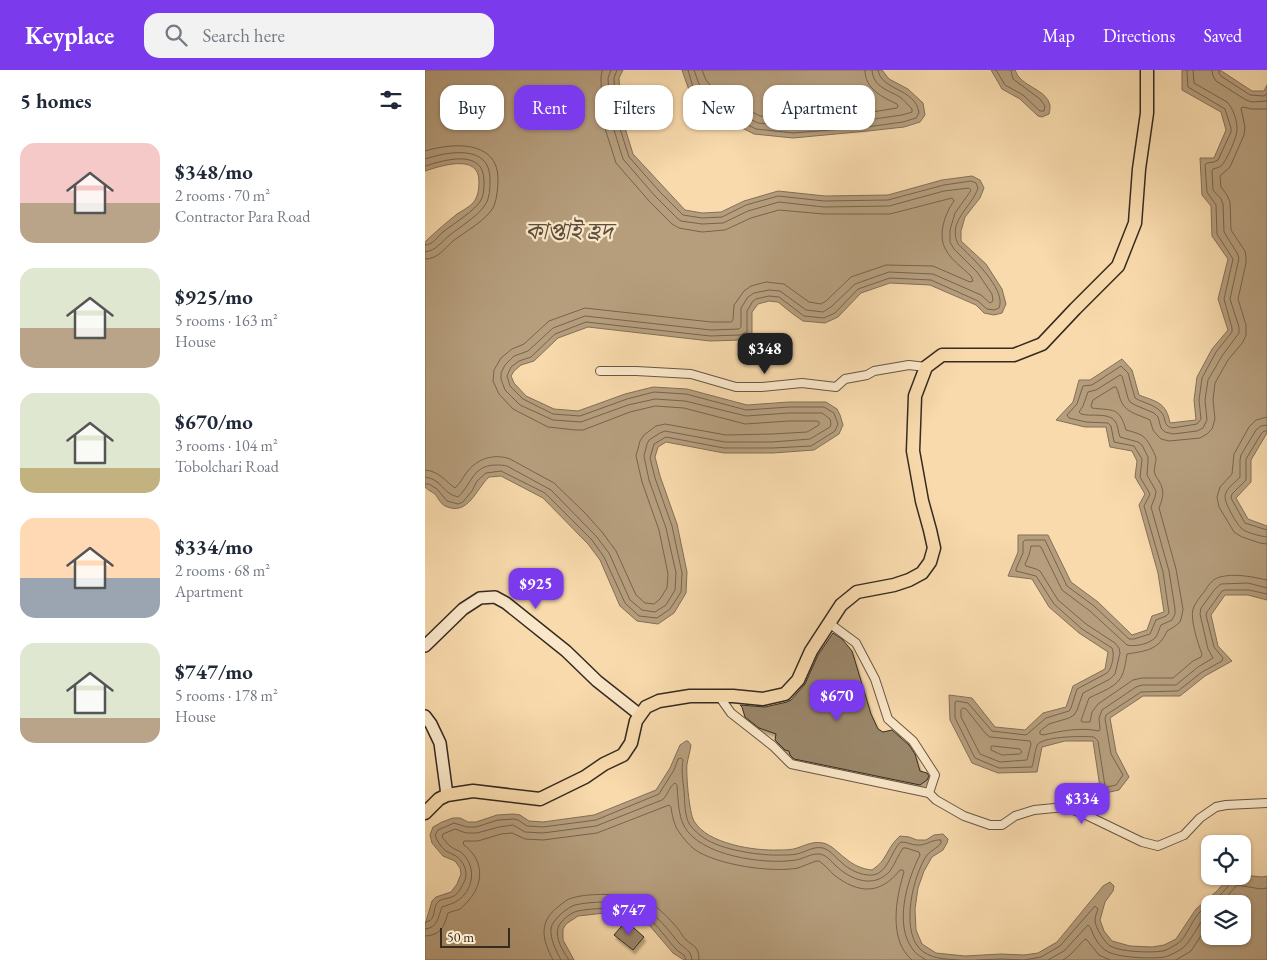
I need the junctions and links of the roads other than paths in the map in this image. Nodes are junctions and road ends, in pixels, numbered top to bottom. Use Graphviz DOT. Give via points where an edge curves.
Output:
graph roads {
  1 [pos="1147,70"];
  2 [pos="926,367"];
  3 [pos="600,371"];
  4 [pos="829,623"];
  5 [pos="425,646"];
  6 [pos="719,696"];
  7 [pos="640,715"];
  8 [pos="425,716"];
  9 [pos="929,793"];
  10 [pos="447,795"];
  11 [pos="1267,803"];
  12 [pos="425,813"];
  1 -- 2 [label="main road" via="1147,113 1135,223 1117,266 1042,344 1014,355 942,355"];
  2 -- 3 [label="street" via="909,365 874,371 845,379 835,386 802,383 761,387 735,387 691,374"];
  2 -- 4 [label="main road" via="915,396 913,450 933,548 930,562 922,573 909,580 857,592 841,604"];
  4 -- 6 [label="main road" via="798,680 785,694 763,698"];
  4 -- 9 [label="street" via="856,643 875,679 888,719 913,741 935,774"];
  5 -- 7 [label="street" via="463,609 481,598 495,597 566,651"];
  6 -- 7 [label="main road" via="659,701 646,707"];
  6 -- 9 [label="street" via="731,713 791,764"];
  7 -- 10 [label="main road" via="631,743 623,755 540,799 473,791"];
  8 -- 10 [label="street" via="440,743"];
  9 -- 11 [label="street" via="964,816 990,825 1002,824 1034,810 1065,807 1158,846 1184,835 1215,807"];
  10 -- 12 [label="main road"];
}
